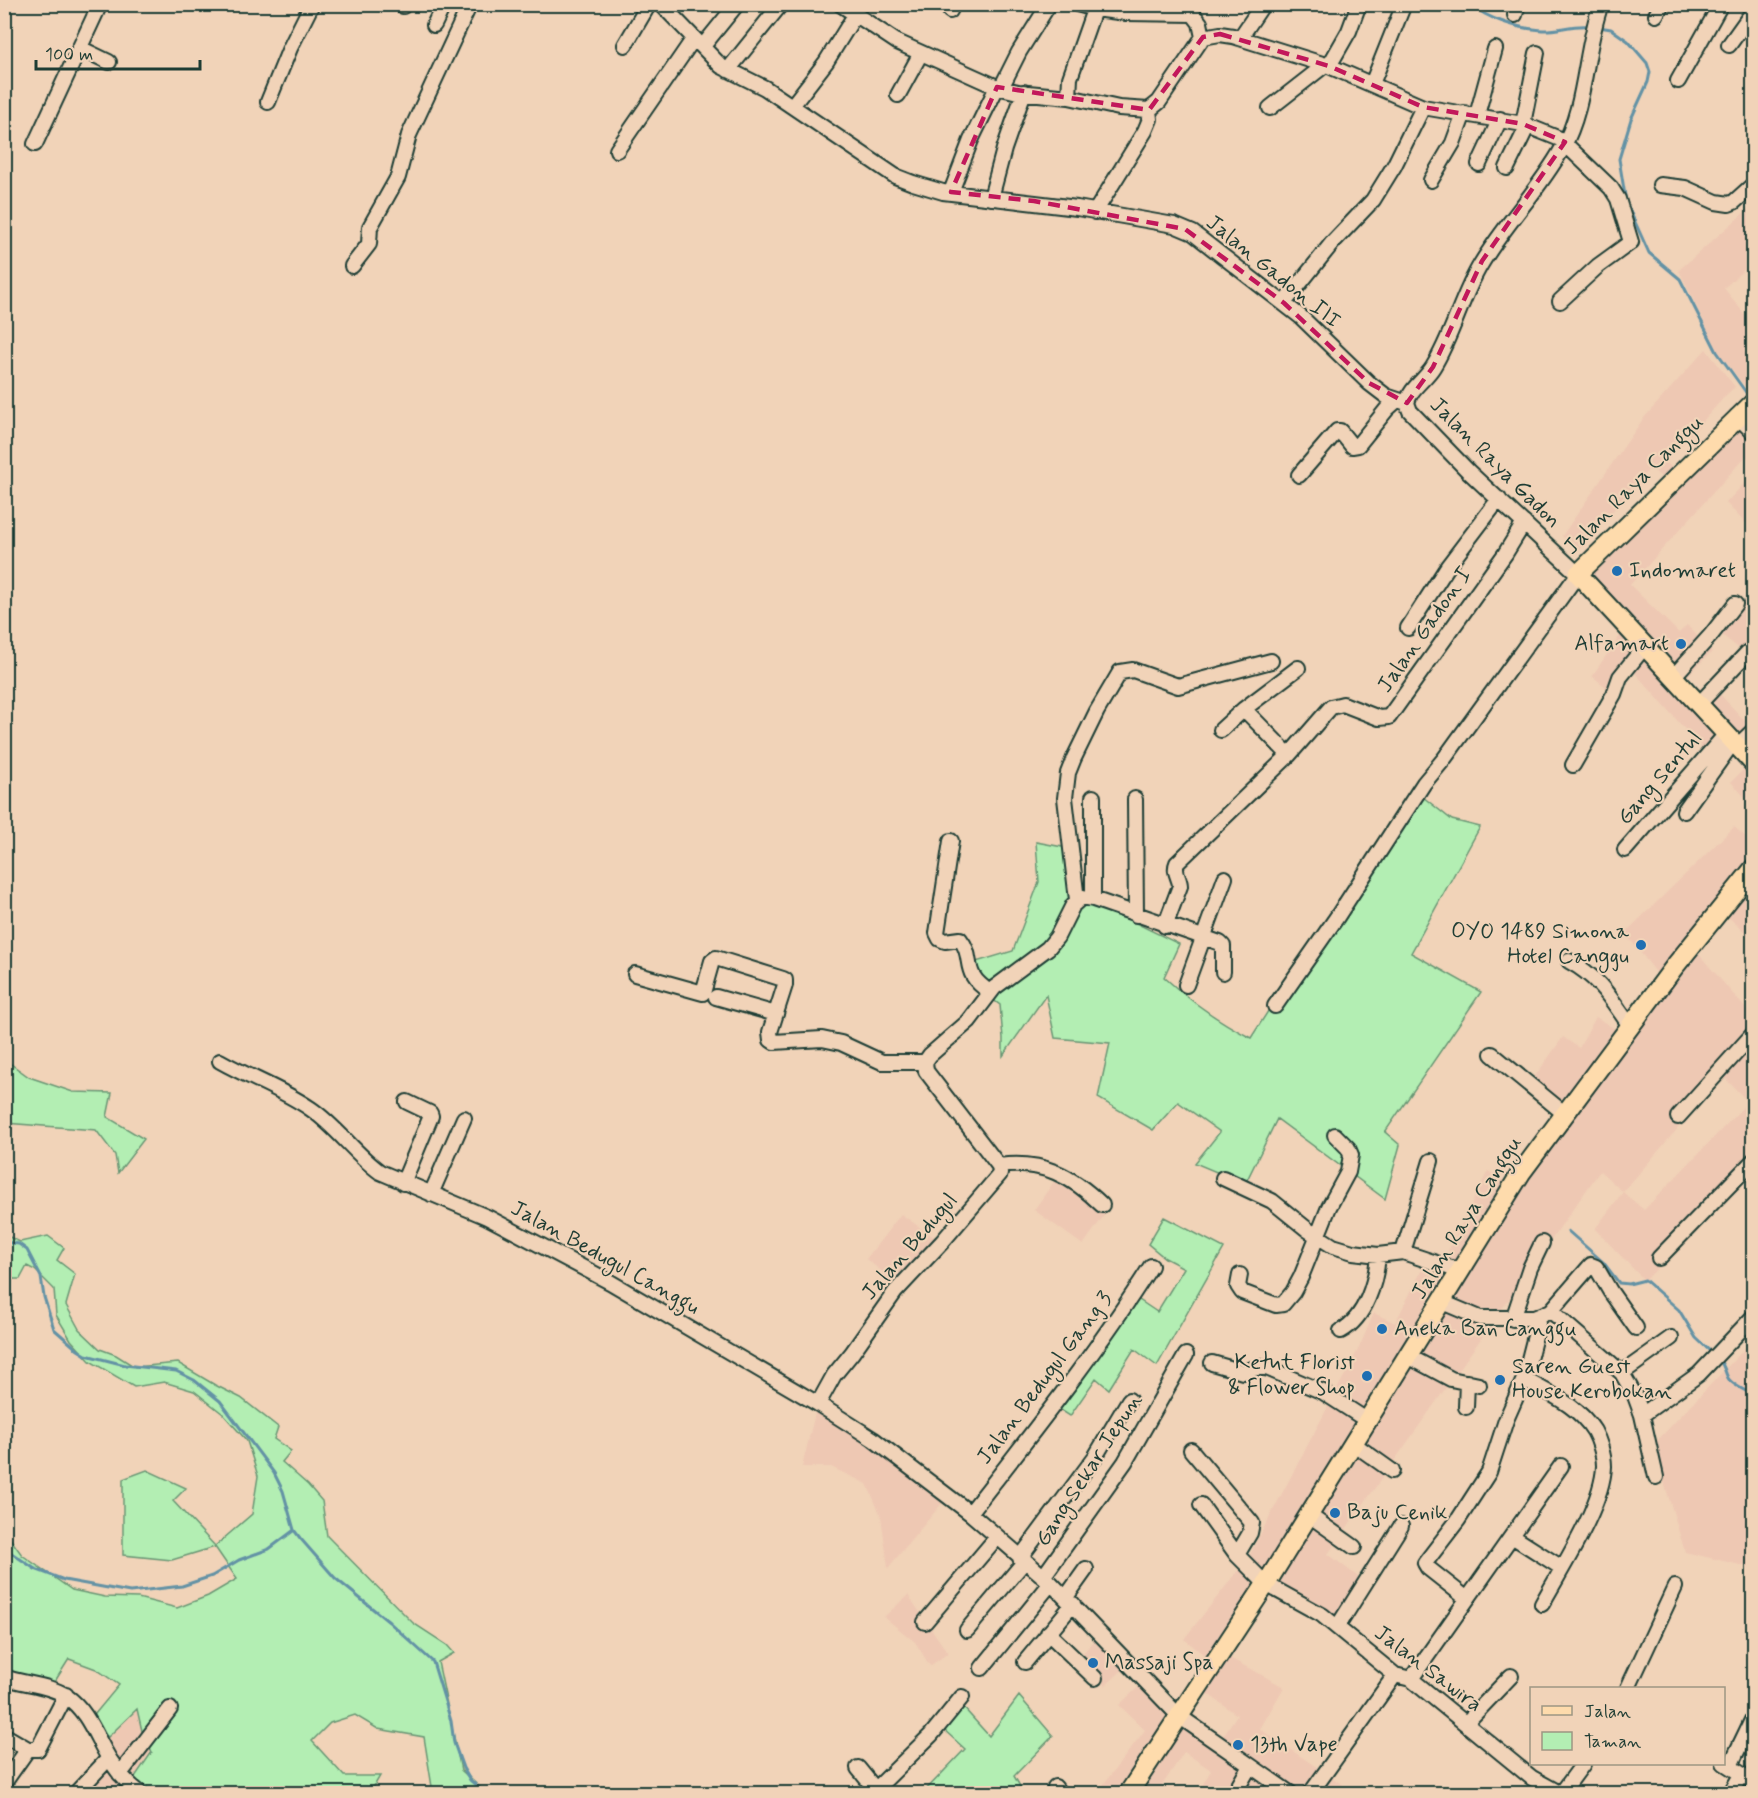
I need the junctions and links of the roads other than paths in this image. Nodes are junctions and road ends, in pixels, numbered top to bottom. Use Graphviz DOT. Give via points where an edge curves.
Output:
graph roads {
  1 [pos="100,4"];
  2 [pos="312,4"];
  3 [pos="444,4"];
  4 [pos="470,4"];
  5 [pos="650,4"];
  6 [pos="661,4"];
  7 [pos="737,4"];
  8 [pos="781,4"];
  9 [pos="840,4"];
  10 [pos="1049,4"];
  11 [pos="1077,4"];
  12 [pos="1263,4"];
  13 [pos="1359,4"];
  14 [pos="1404,4"];
  15 [pos="1601,4"];
  16 [pos="1721,4"];
  17 [pos="1095,7"];
  18 [pos="1179,9"];
  19 [pos="1754,10"];
  20 [pos="855,15"];
  21 [pos="434,25"];
  22 [pos="1203,37"];
  23 [pos="1240,38"];
  24 [pos="698,42"];
  25 [pos="625,45"];
  26 [pos="1729,45"];
  27 [pos="80,48"];
  28 [pos="1495,49"];
  29 [pos="921,53"];
  30 [pos="1537,53"];
  31 [pos="109,62"];
  32 [pos="1327,66"];
  33 [pos="728,70"];
  34 [pos="1678,81"];
  35 [pos="1372,84"];
  36 [pos="999,87"];
  37 [pos="1024,92"];
  38 [pos="898,95"];
  39 [pos="1069,97"];
  40 [pos="268,102"];
  41 [pos="792,106"];
  42 [pos="1423,107"];
  43 [pos="1270,108"];
  44 [pos="1149,110"];
  45 [pos="1471,114"];
  46 [pos="1500,119"];
  47 [pos="1525,124"];
  48 [pos="1565,142"];
  49 [pos="35,144"];
  50 [pos="616,150"];
  51 [pos="1479,164"];
  52 [pos="1507,168"];
  53 [pos="1431,180"];
  54 [pos="1754,184"];
  55 [pos="1660,185"];
  56 [pos="951,192"];
  57 [pos="991,198"];
  58 [pos="1095,212"];
  59 [pos="352,266"];
  60 [pos="1560,301"];
  61 [pos="1284,303"];
  62 [pos="1402,402"];
  63 [pos="1754,402"];
  64 [pos="1737,416"];
  65 [pos="1754,433"];
  66 [pos="1299,475"];
  67 [pos="1499,499"];
  68 [pos="1524,523"];
  69 [pos="1578,574"];
  70 [pos="1735,604"];
  71 [pos="1408,628"];
  72 [pos="1645,646"];
  73 [pos="1748,652"];
  74 [pos="1271,661"];
  75 [pos="1298,668"];
  76 [pos="1673,678"];
  77 [pos="1699,704"];
  78 [pos="1244,709"];
  79 [pos="1221,730"];
  80 [pos="1754,730"];
  81 [pos="1732,740"];
  82 [pos="1288,754"];
  83 [pos="1754,764"];
  84 [pos="1573,765"];
  85 [pos="1094,797"];
  86 [pos="1135,799"];
  87 [pos="1684,811"];
  88 [pos="951,841"];
  89 [pos="1625,850"];
  90 [pos="1754,868"];
  91 [pos="1225,878"];
  92 [pos="1093,899"];
  93 [pos="1077,900"];
  94 [pos="1136,915"];
  95 [pos="1165,926"];
  96 [pos="1202,938"];
  97 [pos="1569,961"];
  98 [pos="1223,972"];
  99 [pos="635,975"];
  100 [pos="1186,985"];
  101 [pos="990,992"];
  102 [pos="716,997"];
  103 [pos="1275,1006"];
  104 [pos="776,1014"];
  105 [pos="1630,1026"];
  106 [pos="1754,1033"];
  107 [pos="1492,1054"];
  108 [pos="219,1061"];
  109 [pos="925,1062"];
  110 [pos="407,1102"];
  111 [pos="1564,1114"];
  112 [pos="1678,1117"];
  113 [pos="464,1118"];
  114 [pos="1335,1135"];
  115 [pos="1754,1160"];
  116 [pos="1431,1161"];
  117 [pos="999,1166"];
  118 [pos="1223,1178"];
  119 [pos="403,1183"];
  120 [pos="431,1194"];
  121 [pos="1102,1205"];
  122 [pos="1317,1235"];
  123 [pos="1542,1243"];
  124 [pos="1403,1252"];
  125 [pos="1378,1255"];
  126 [pos="1659,1258"];
  127 [pos="1151,1266"];
  128 [pos="1460,1271"];
  129 [pos="1240,1275"];
  130 [pos="1442,1302"];
  131 [pos="1551,1311"];
  132 [pos="1537,1317"];
  133 [pos="1754,1317"];
  134 [pos="1513,1319"];
  135 [pos="1636,1328"];
  136 [pos="1341,1330"];
  137 [pos="1671,1338"];
  138 [pos="1185,1355"];
  139 [pos="1408,1356"];
  140 [pos="1212,1363"];
  141 [pos="1622,1373"];
  142 [pos="1524,1379"];
  143 [pos="1129,1400"];
  144 [pos="818,1404"];
  145 [pos="1466,1407"];
  146 [pos="1642,1415"];
  147 [pos="1368,1421"];
  148 [pos="1354,1444"];
  149 [pos="1191,1450"];
  150 [pos="1561,1466"];
  151 [pos="1392,1471"];
  152 [pos="1656,1477"];
  153 [pos="1201,1505"];
  154 [pos="970,1513"];
  155 [pos="1308,1515"];
  156 [pos="1401,1526"];
  157 [pos="1512,1536"];
  158 [pos="997,1537"];
  159 [pos="1354,1547"];
  160 [pos="1237,1555"];
  161 [pos="1022,1560"];
  162 [pos="1562,1568"];
  163 [pos="1086,1569"];
  164 [pos="1047,1580"];
  165 [pos="1266,1584"];
  166 [pos="1675,1587"];
  167 [pos="1466,1598"];
  168 [pos="1070,1601"];
  169 [pos="1542,1604"];
  170 [pos="925,1622"];
  171 [pos="1338,1626"];
  172 [pos="966,1630"];
  173 [pos="1048,1633"];
  174 [pos="1025,1662"];
  175 [pos="982,1668"];
  176 [pos="1395,1675"];
  177 [pos="1511,1676"];
  178 [pos="4,1677"];
  179 [pos="1095,1678"];
  180 [pos="1410,1679"];
  181 [pos="1630,1687"];
  182 [pos="66,1695"];
  183 [pos="962,1696"];
  184 [pos="170,1709"];
  185 [pos="1179,1716"];
  186 [pos="1754,1716"];
  187 [pos="1466,1723"];
  188 [pos="4,1735"];
  189 [pos="28,1749"];
  190 [pos="109,1758"];
  191 [pos="1726,1764"];
  192 [pos="1582,1765"];
  193 [pos="1250,1766"];
  194 [pos="858,1768"];
  195 [pos="120,1774"];
  196 [pos="1748,1779"];
  197 [pos="4,1783"];
  198 [pos="872,1792"];
  199 [pos="1289,1793"];
  200 [pos="75,1794"];
  201 [pos="141,1794"];
  202 [pos="1128,1794"];
  203 [pos="1233,1794"];
  204 [pos="1310,1794"];
  205 [pos="1561,1794"];
  206 [pos="1730,1794"];
  1 -- 27 [label="street"];
  2 -- 40 [label="street"];
  3 -- 21 [label="street"];
  4 -- 59 [label="street" via="409,135 398,177 370,227 369,244"];
  5 -- 25 [label="street"];
  6 -- 24 [label="street, Jalan Gadon III"];
  7 -- 24 [label="street"];
  8 -- 33 [label="street"];
  9 -- 20 [label="street"];
  10 -- 36 [label="street"];
  11 -- 17 [label="street"];
  12 -- 23 [label="street"];
  13 -- 32 [label="street" via="1349,31"];
  14 -- 35 [label="street"];
  15 -- 48 [label="street, Jalan Raya Gadon" via="1582,96"];
  16 -- 34 [label="street"];
  17 -- 18 [label="street" via="1144,14"];
  17 -- 39 [label="street" via="1070,78"];
  18 -- 22 [label="street" via="1197,18"];
  19 -- 26 [label="street"];
  20 -- 29 [label="street"];
  20 -- 41 [label="street"];
  22 -- 23 [label="street" via="1220,34"];
  22 -- 44 [label="street" via="1159,102"];
  23 -- 32 [label="street"];
  24 -- 33 [label="street, Jalan Gadon III"];
  24 -- 50 [label="street"];
  27 -- 31 [label="street"];
  27 -- 49 [label="street"];
  28 -- 45 [label="street"];
  29 -- 36 [label="street"];
  29 -- 38 [label="street"];
  30 -- 47 [label="street"];
  32 -- 35 [label="street"];
  32 -- 43 [label="street"];
  33 -- 41 [label="street, Jalan Gadon III"];
  35 -- 42 [label="street"];
  36 -- 37 [label="street"];
  36 -- 56 [label="street" via="962,159"];
  37 -- 39 [label="street"];
  37 -- 57 [label="street"];
  39 -- 44 [label="street"];
  41 -- 56 [label="street, Jalan Gadon III" via="895,176"];
  42 -- 45 [label="street"];
  42 -- 61 [label="street" via="1372,200"];
  44 -- 58 [label="street" via="1145,131"];
  45 -- 46 [label="street"];
  45 -- 53 [label="street"];
  46 -- 47 [label="street"];
  46 -- 51 [label="street"];
  47 -- 48 [label="street"];
  47 -- 52 [label="street"];
  48 -- 60 [label="street" via="1615,194 1631,242"];
  48 -- 62 [label="street, Jalan Raya Gadon" via="1482,261 1433,367"];
  54 -- 55 [label="street" via="1729,204 1685,188"];
  56 -- 57 [label="street, Jalan Gadon III"];
  57 -- 58 [label="street, Jalan Gadon III"];
  58 -- 61 [label="street, Jalan Gadon III" via="1185,229"];
  61 -- 62 [label="street, Jalan Gadon III" via="1369,383"];
  62 -- 66 [label="street" via="1387,409 1358,445 1352,446 1337,431"];
  62 -- 67 [label="street, Jalan Raya Gadon"];
  63 -- 64 [label="main road, Jalan Raya Canggu"];
  64 -- 65 [label="street"];
  64 -- 69 [label="main road, Jalan Raya Canggu"];
  67 -- 68 [label="street, Jalan Raya Gadon"];
  67 -- 71 [label="street" via="1448,566"];
  68 -- 69 [label="street, Jalan Raya Gadon"];
  68 -- 82 [label="street, Jalan Gadon I" via="1389,717 1379,718 1348,705 1334,705"];
  69 -- 72 [label="main road, Jalan Raya Canggu"];
  69 -- 103 [label="street" via="1424,783"];
  70 -- 76 [label="street"];
  72 -- 76 [label="main road, Jalan Raya Canggu"];
  72 -- 84 [label="street" via="1620,677"];
  73 -- 77 [label="street"];
  74 -- 93 [label="street" via="1178,686 1133,670 1120,672 1074,758 1066,784"];
  75 -- 78 [label="street"];
  76 -- 77 [label="main road, Jalan Raya Canggu"];
  77 -- 81 [label="main road, Jalan Raya Canggu"];
  78 -- 79 [label="street"];
  78 -- 82 [label="street"];
  80 -- 81 [label="street"];
  81 -- 83 [label="main road, Jalan Raya Canggu"];
  81 -- 87 [label="street"];
  81 -- 89 [label="street, Gang Sentul"];
  82 -- 95 [label="street" via="1177,863 1175,871 1180,886"];
  85 -- 92 [label="street"];
  86 -- 94 [label="street"];
  88 -- 101 [label="street" via="937,933 945,941 960,939 971,975"];
  90 -- 105 [label="main road, Jalan Raya Canggu"];
  91 -- 96 [label="street"];
  92 -- 93 [label="street"];
  92 -- 94 [label="street"];
  93 -- 101 [label="street" via="1048,948"];
  94 -- 95 [label="street"];
  95 -- 96 [label="street"];
  96 -- 98 [label="street" via="1223,946"];
  96 -- 100 [label="street"];
  97 -- 105 [label="street" via="1598,981"];
  99 -- 104 [label="street" via="703,993 711,961 716,958 785,980"];
  101 -- 109 [label="street" via="969,1021"];
  102 -- 104 [label="street"];
  104 -- 109 [label="street" via="770,1032 774,1042 822,1039 841,1043 882,1062"];
  105 -- 111 [label="main road, Jalan Raya Canggu"];
  106 -- 112 [label="street"];
  107 -- 111 [label="street"];
  108 -- 119 [label="street, Jalan Bedugul Canggu" via="312,1110 333,1126 366,1162"];
  109 -- 117 [label="street" via="926,1071"];
  110 -- 119 [label="street" via="431,1116"];
  111 -- 128 [label="main road, Jalan Raya Canggu" via="1521,1173"];
  113 -- 120 [label="street"];
  114 -- 122 [label="street" via="1348,1148 1350,1165"];
  115 -- 126 [label="street"];
  116 -- 124 [label="street"];
  117 -- 121 [label="street" via="1035,1166 1059,1173 1075,1181"];
  117 -- 144 [label="street, Jalan Bedugul" via="1000,1174 987,1190 895,1292 834,1375"];
  118 -- 122 [label="street" via="1272,1201"];
  119 -- 120 [label="street, Jalan Bedugul Canggu"];
  120 -- 144 [label="street, Jalan Bedugul Canggu" via="487,1217 610,1282"];
  122 -- 125 [label="street" via="1333,1246"];
  122 -- 129 [label="street" via="1297,1285 1283,1304 1242,1292 1238,1286"];
  123 -- 134 [label="street"];
  124 -- 125 [label="street"];
  124 -- 128 [label="street"];
  125 -- 136 [label="street" via="1370,1292 1354,1322"];
  127 -- 154 [label="street, Jalan Bedugul Gang 3" via="1079,1373"];
  128 -- 130 [label="main road, Jalan Raya Canggu"];
  130 -- 134 [label="street" via="1480,1318"];
  130 -- 139 [label="main road, Jalan Raya Canggu"];
  131 -- 132 [label="street"];
  131 -- 135 [label="street" via="1591,1265"];
  131 -- 141 [label="street"];
  132 -- 134 [label="street"];
  132 -- 142 [label="street"];
  133 -- 146 [label="street" via="1699,1374"];
  137 -- 141 [label="street"];
  138 -- 164 [label="street, Gang Sekar Jepun" via="1125,1461"];
  139 -- 145 [label="street" via="1450,1379 1473,1384"];
  139 -- 147 [label="main road, Jalan Raya Canggu"];
  140 -- 147 [label="street" via="1243,1372 1260,1367 1269,1369 1323,1392"];
  141 -- 146 [label="street"];
  142 -- 162 [label="street" via="1565,1402 1586,1420 1594,1431 1604,1464 1588,1518"];
  142 -- 167 [label="street" via="1485,1479 1425,1563"];
  143 -- 161 [label="street" via="1095,1457"];
  144 -- 154 [label="street" via="873,1439"];
  146 -- 152 [label="street"];
  147 -- 148 [label="main road, Jalan Raya Canggu"];
  148 -- 151 [label="street"];
  148 -- 155 [label="main road, Jalan Raya Canggu"];
  149 -- 160 [label="street" via="1252,1523"];
  150 -- 157 [label="street"];
  153 -- 160 [label="street, Jalan Sawira"];
  154 -- 158 [label="street"];
  155 -- 159 [label="street"];
  155 -- 165 [label="main road, Jalan Raya Canggu"];
  156 -- 171 [label="street"];
  157 -- 162 [label="street"];
  157 -- 167 [label="street"];
  158 -- 161 [label="street"];
  158 -- 170 [label="street"];
  160 -- 165 [label="street, Jalan Sawira"];
  161 -- 164 [label="street"];
  161 -- 172 [label="street"];
  162 -- 169 [label="street"];
  163 -- 168 [label="street"];
  164 -- 168 [label="street"];
  164 -- 175 [label="street, Gang Sekar Jepun"];
  165 -- 171 [label="street, Jalan Sawira"];
  165 -- 185 [label="main road, Jalan Raya Canggu"];
  166 -- 181 [label="street"];
  167 -- 180 [label="street"];
  168 -- 173 [label="street"];
  168 -- 185 [label="street"];
  171 -- 176 [label="street, Jalan Sawira"];
  173 -- 174 [label="street"];
  173 -- 179 [label="street"];
  176 -- 180 [label="street, Jalan Sawira"];
  176 -- 204 [label="street"];
  177 -- 187 [label="street"];
  178 -- 182 [label="street"];
  180 -- 187 [label="street, Jalan Sawira"];
  182 -- 189 [label="street" via="40,1747"];
  182 -- 190 [label="street" via="86,1715"];
  183 -- 198 [label="street" via="931,1735"];
  184 -- 195 [label="street"];
  185 -- 193 [label="street"];
  185 -- 202 [label="main road, Jalan Raya Canggu"];
  186 -- 191 [label="street"];
  187 -- 205 [label="street, Jalan Sawira" via="1532,1778"];
  188 -- 189 [label="street"];
  189 -- 197 [label="street"];
  190 -- 195 [label="street"];
  190 -- 200 [label="street"];
  191 -- 196 [label="street"];
  192 -- 205 [label="street"];
  193 -- 199 [label="street"];
  193 -- 203 [label="street"];
  194 -- 198 [label="street"];
  195 -- 201 [label="street"];
  196 -- 206 [label="street"];
}
